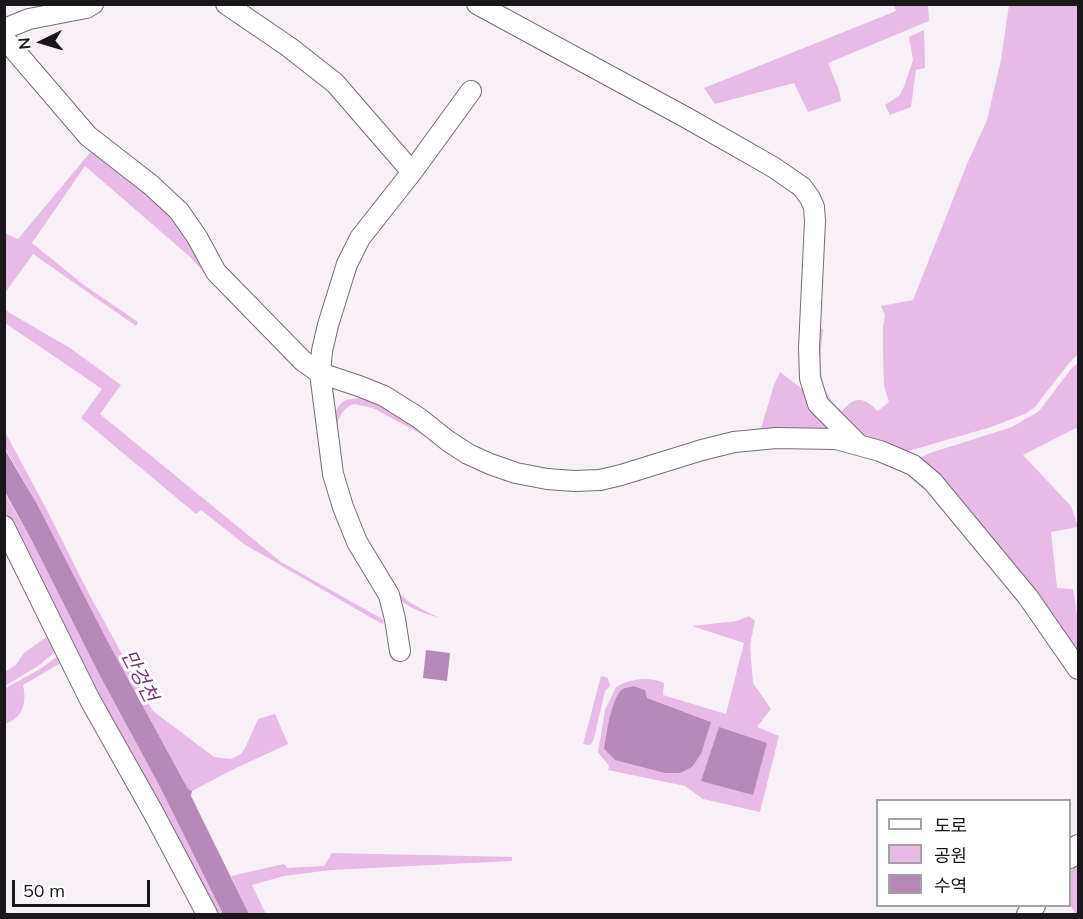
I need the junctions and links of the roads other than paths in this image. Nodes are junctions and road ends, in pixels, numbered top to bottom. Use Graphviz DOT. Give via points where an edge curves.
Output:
graph roads {
  1 [pos="93,4"];
  2 [pos="226,4"];
  3 [pos="477,4"];
  4 [pos="4,28"];
  5 [pos="4,38"];
  6 [pos="471,91"];
  7 [pos="412,172"];
  8 [pos="321,373"];
  9 [pos="859,444"];
  10 [pos="4,526"];
  11 [pos="400,651"];
  12 [pos="1078,669"];
  13 [pos="207,915"];
  1 -- 4 [label="street"];
  2 -- 7 [label="street" via="335,83"];
  3 -- 9 [label="street" via="750,153 802,187 814,207 815,221 810,378 818,404"];
  5 -- 8 [label="street" via="88,136 179,211 216,272 303,362"];
  6 -- 7 [label="street"];
  7 -- 8 [label="street" via="360,238 347,264 328,325"];
  8 -- 9 [label="street" via="384,396 468,454 547,479 600,480 621,476 734,442 776,438 837,439"];
  8 -- 11 [label="street" via="333,474 357,542 389,595"];
  9 -- 12 [label="street" via="913,465 933,482 1028,597"];
  10 -- 13 [label="street" via="90,700"];
}
